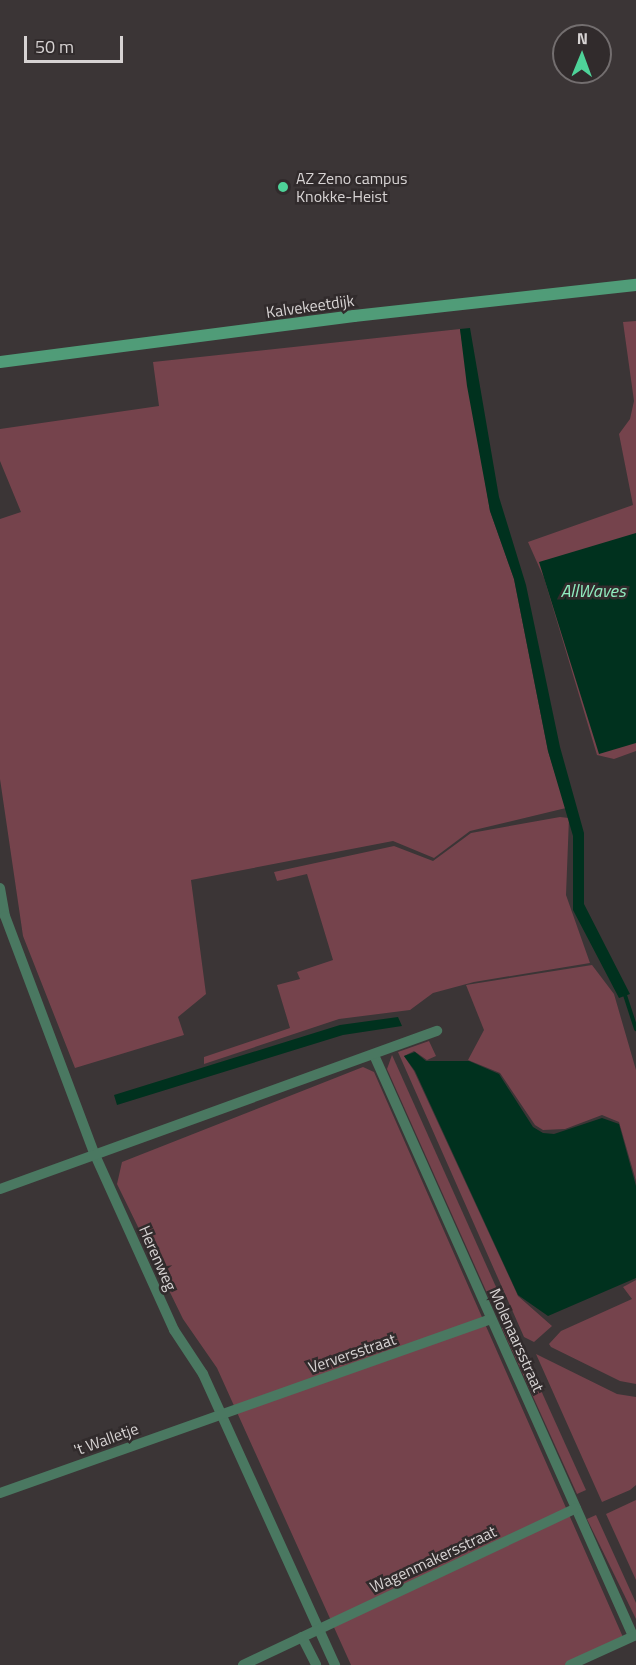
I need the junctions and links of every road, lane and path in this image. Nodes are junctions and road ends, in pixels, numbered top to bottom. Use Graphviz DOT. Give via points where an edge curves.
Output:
graph roads {
  1 [pos="632,288"];
  2 [pos="0,362"];
  3 [pos="0,888"];
  4 [pos="2,916"];
  5 [pos="437,1031"];
  6 [pos="374,1055"];
  7 [pos="95,1155"];
  8 [pos="0,1189"];
  9 [pos="491,1319"];
  10 [pos="222,1414"];
  11 [pos="0,1493"];
  12 [pos="576,1509"];
  13 [pos="317,1629"];
  14 [pos="635,1635"];
  15 [pos="302,1636"];
  16 [pos="243,1665"];
  17 [pos="316,1665"];
  18 [pos="335,1665"];
  19 [pos="570,1665"];
  1 -- 2 [label="street, Kalvekeetdijk" via="354,316"];
  3 -- 4 [label="street, Herenweg"];
  4 -- 7 [label="street, Herenweg"];
  5 -- 6 [label="street"];
  6 -- 7 [label="street"];
  6 -- 9 [label="street, Molenaarsstraat"];
  7 -- 8 [label="street"];
  7 -- 10 [label="street, Herenweg" via="174,1330 203,1374"];
  9 -- 10 [label="street, Verversstraat"];
  9 -- 12 [label="street, Molenaarsstraat"];
  10 -- 11 [label="street, 't Walletje"];
  10 -- 13 [label="street, Herenweg"];
  12 -- 13 [label="street, Wagenmakersstraat"];
  12 -- 14 [label="street, Molenaarsstraat"];
  13 -- 15 [label="street, Wagenmakersstraat"];
  13 -- 18 [label="street, Herenweg"];
  14 -- 19 [label="street"];
  15 -- 16 [label="street"];
  15 -- 17 [label="street"];
}
